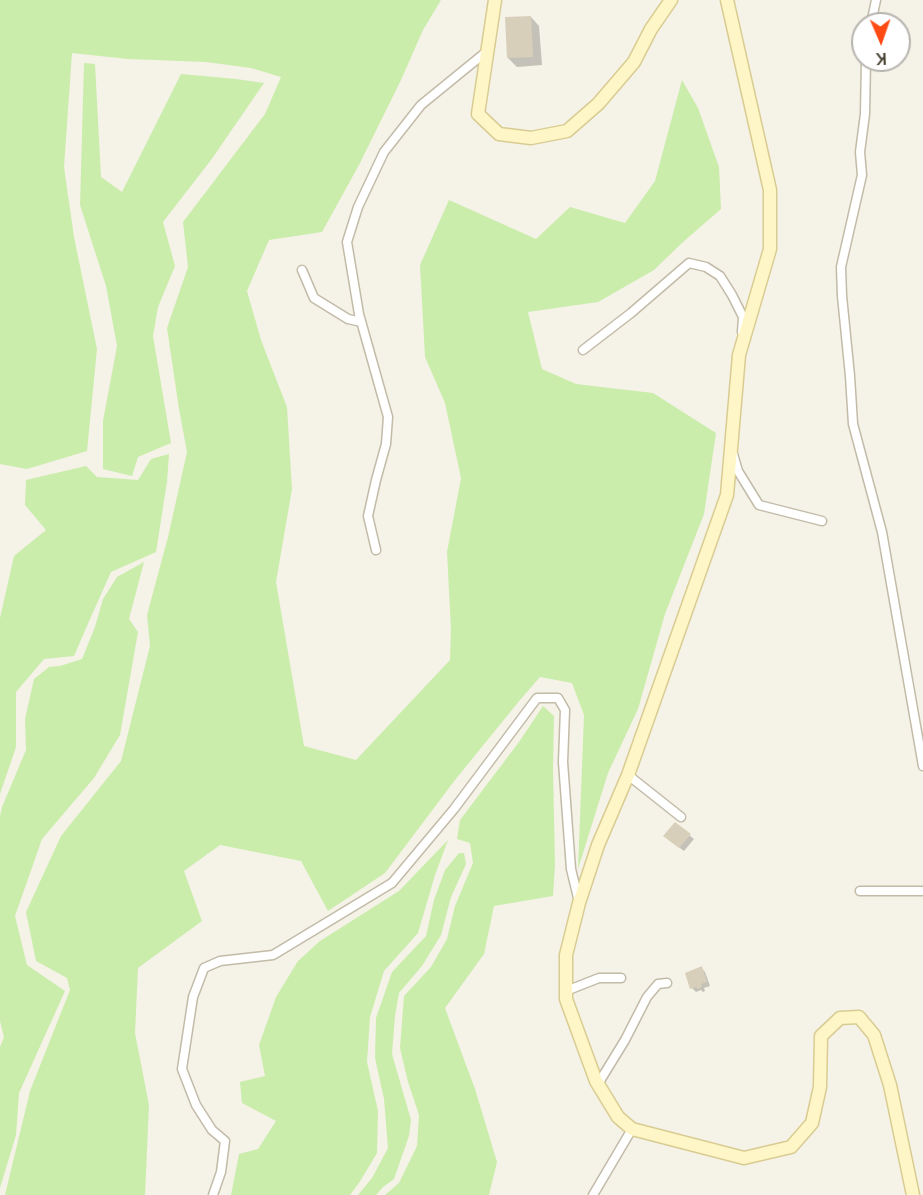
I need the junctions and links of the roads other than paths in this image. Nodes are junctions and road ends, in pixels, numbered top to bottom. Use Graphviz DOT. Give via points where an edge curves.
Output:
graph roads {
  1 [pos="495,0"];
  2 [pos="670,0"];
  3 [pos="728,0"];
  4 [pos="486,52"];
  5 [pos="866,72"];
  6 [pos="302,270"];
  7 [pos="361,322"];
  8 [pos="742,345"];
  9 [pos="583,350"];
  10 [pos="731,448"];
  11 [pos="822,521"];
  12 [pos="376,549"];
  13 [pos="923,766"];
  14 [pos="628,774"];
  15 [pos="681,817"];
  16 [pos="860,891"];
  17 [pos="923,891"];
  18 [pos="579,903"];
  19 [pos="621,978"];
  20 [pos="667,983"];
  21 [pos="566,991"];
  22 [pos="598,1084"];
  23 [pos="632,1129"];
  24 [pos="213,1195"];
  25 [pos="593,1195"];
  26 [pos="913,1195"];
  1 -- 4 [label="street"];
  2 -- 4 [label="street" via="634,62 598,104 567,131 531,138 499,134 478,114"];
  3 -- 8 [label="street" via="770,190 770,249"];
  4 -- 7 [label="street" via="421,105 384,152 358,207 347,242"];
  5 -- 13 [label="street" via="861,175 841,267 842,297 853,424 882,532"];
  6 -- 7 [label="street" via="314,298 348,319"];
  7 -- 12 [label="street" via="388,417 386,444 368,516"];
  8 -- 9 [label="street" via="742,317 720,276 689,263"];
  8 -- 10 [label="street"];
  10 -- 11 [label="street" via="738,471 759,505"];
  10 -- 14 [label="street" via="727,495"];
  14 -- 15 [label="street"];
  14 -- 18 [label="street"];
  16 -- 17 [label="street"];
  18 -- 21 [label="street" via="566,955"];
  18 -- 24 [label="street" via="569,845 563,762 565,710 558,698 537,698 454,809 392,883 273,955 220,961 204,968 193,997 182,1069 196,1105 212,1130 225,1141"];
  19 -- 21 [label="street" via="599,978"];
  20 -- 22 [label="street" via="658,984 647,997"];
  21 -- 22 [label="street"];
  22 -- 23 [label="street" via="618,1117"];
  23 -- 25 [label="street"];
  23 -- 26 [label="street" via="744,1158 791,1147 812,1123 820,1087 821,1035 840,1018 859,1017 874,1035 890,1084"];
}
